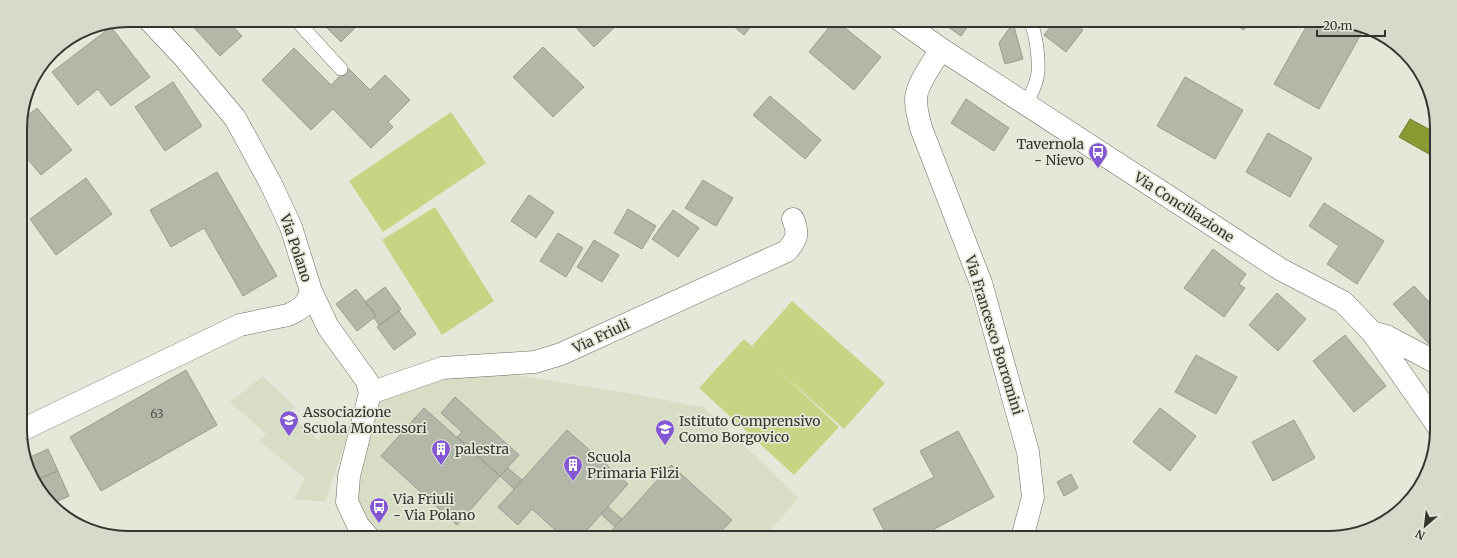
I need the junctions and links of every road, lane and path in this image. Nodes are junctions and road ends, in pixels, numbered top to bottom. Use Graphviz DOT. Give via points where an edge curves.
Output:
graph roads {
  1 [pos="156,27"];
  2 [pos="302,27"];
  3 [pos="910,27"];
  4 [pos="1032,27"];
  5 [pos="941,49"];
  6 [pos="341,69"];
  7 [pos="1026,104"];
  8 [pos="793,219"];
  9 [pos="311,291"];
  10 [pos="1372,332"];
  11 [pos="1430,359"];
  12 [pos="370,393"];
  13 [pos="1430,415"];
  14 [pos="27,428"];
  15 [pos="363,531"];
  16 [pos="1024,531"];
  1 -- 9 [label="street, Via Polano" via="235,118 271,184 291,228"];
  2 -- 6 [label="lane"];
  3 -- 5 [label="street, Via Conciliazione"];
  4 -- 7 [label="lane" via="1038,73"];
  5 -- 7 [label="street, Via Conciliazione"];
  5 -- 16 [label="street, Via Francesco Borromini" via="923,78 915,98 917,112 981,283 1028,452 1033,497"];
  7 -- 10 [label="street, Via Conciliazione" via="1280,269 1343,302"];
  8 -- 12 [label="street, Via Friuli" via="797,230 796,238 788,251 561,354 535,362 442,368"];
  9 -- 12 [label="street" via="328,327 367,380"];
  9 -- 14 [label="street, Via Polano" via="302,307 288,315 240,325"];
  10 -- 11 [label="street" via="1386,336"];
  10 -- 13 [label="street, Via Conciliazione"];
  12 -- 15 [label="street" via="349,476 347,502"];
}
